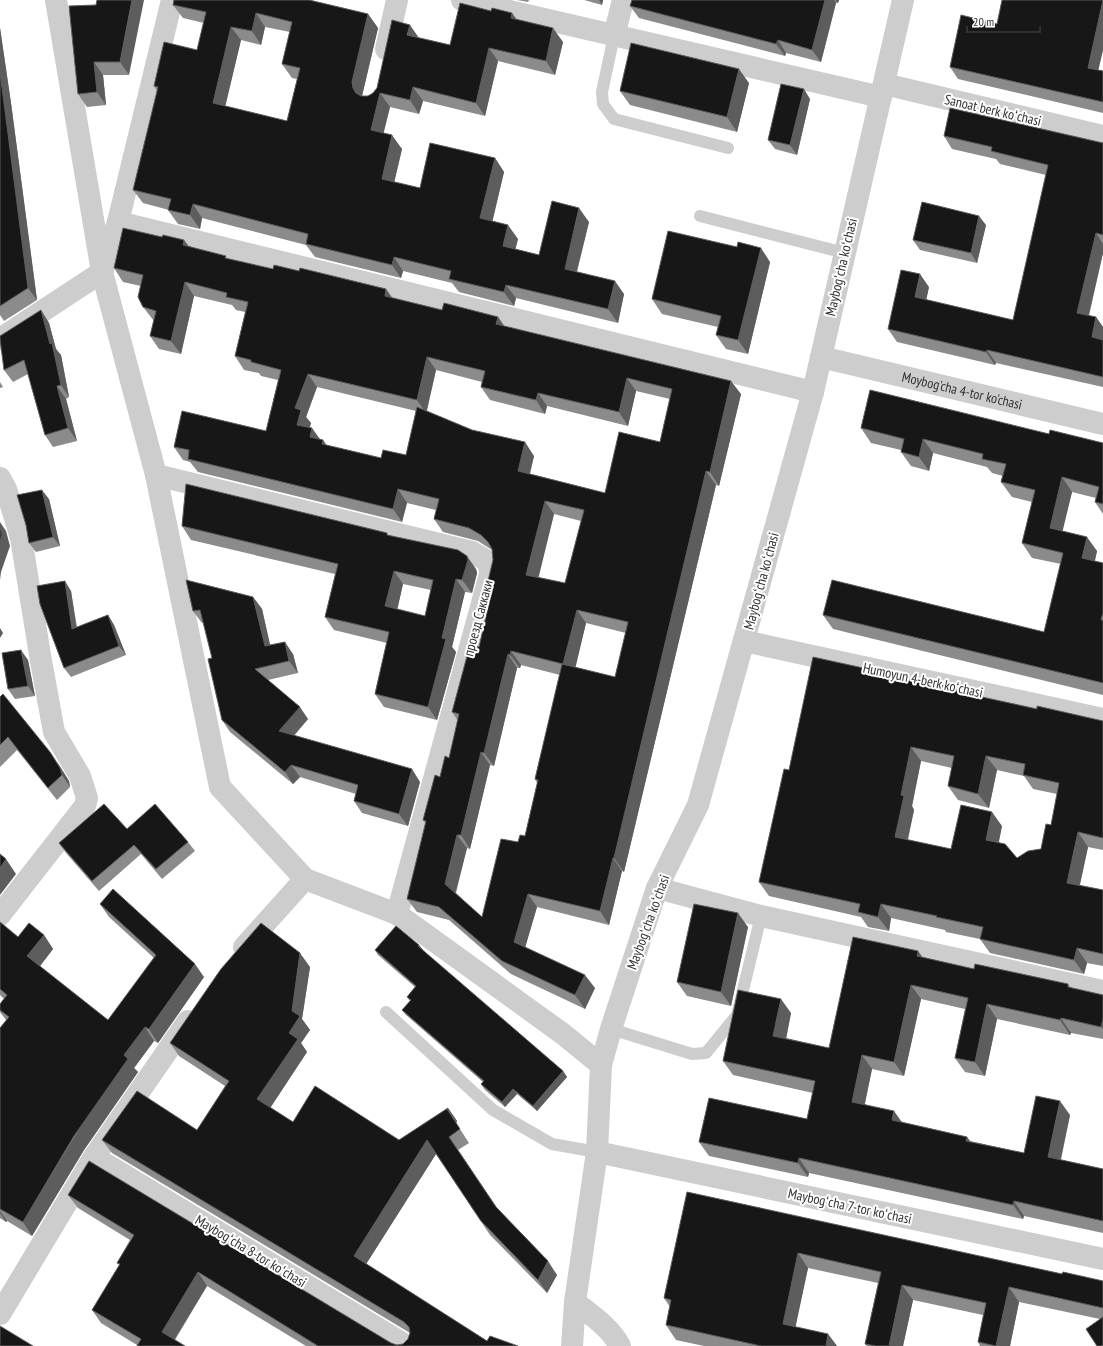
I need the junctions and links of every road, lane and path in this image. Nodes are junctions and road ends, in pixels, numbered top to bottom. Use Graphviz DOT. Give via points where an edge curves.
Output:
graph roads {
  1 [pos="56,0"];
  2 [pos="172,0"];
  3 [pos="397,0"];
  4 [pos="462,0"];
  5 [pos="623,0"];
  6 [pos="903,0"];
  7 [pos="614,36"];
  8 [pos="381,68"];
  9 [pos="882,91"];
  10 [pos="1103,136"];
  11 [pos="728,148"];
  12 [pos="700,216"];
  13 [pos="118,222"];
  14 [pos="845,253"];
  15 [pos="102,272"];
  16 [pos="0,339"];
  17 [pos="820,357"];
  18 [pos="813,392"];
  19 [pos="1103,424"];
  20 [pos="156,475"];
  21 [pos="0,478"];
  22 [pos="744,641"];
  23 [pos="1103,719"];
  24 [pos="305,879"];
  25 [pos="657,888"];
  26 [pos="397,914"];
  27 [pos="0,915"];
  28 [pos="761,916"];
  29 [pos="230,964"];
  30 [pos="1103,990"];
  31 [pos="198,1008"];
  32 [pos="386,1012"];
  33 [pos="611,1029"];
  34 [pos="601,1065"];
  35 [pos="597,1152"];
  36 [pos="94,1157"];
  37 [pos="1103,1259"];
  38 [pos="575,1302"];
  39 [pos="0,1314"];
  40 [pos="407,1346"];
  41 [pos="572,1346"];
  42 [pos="620,1346"];
  1 -- 15 [label="street"];
  2 -- 13 [label="street"];
  3 -- 8 [label="street"];
  4 -- 7 [label="street, Sanoat berk koʻchasi"];
  5 -- 7 [label="street"];
  6 -- 9 [label="street, Maybogʻcha koʻchasi"];
  7 -- 9 [label="street, Sanoat berk koʻchasi"];
  7 -- 11 [label="lane" via="602,92 603,104 614,118"];
  9 -- 10 [label="street, Sanoat berk koʻchasi"];
  9 -- 14 [label="street, Maybogʻcha koʻchasi"];
  12 -- 14 [label="lane"];
  13 -- 15 [label="street"];
  13 -- 18 [label="street"];
  14 -- 17 [label="street, Maybogʻcha koʻchasi"];
  15 -- 16 [label="street"];
  15 -- 20 [label="street"];
  17 -- 18 [label="street, Maybogʻcha koʻchasi"];
  17 -- 19 [label="street, Moybog'cha 4-tor ko'chasi"];
  18 -- 22 [label="street, Maybogʻcha koʻchasi"];
  20 -- 24 [label="street" via="220,787"];
  20 -- 26 [label="street, проезд Саккаки" via="472,552 489,564 490,574"];
  21 -- 27 [label="street" via="6,489 21,538 54,732 80,776 87,798 85,806"];
  22 -- 23 [label="street, Humoyun 4-berk koʻchasi"];
  22 -- 25 [label="street, Maybogʻcha koʻchasi" via="698,805"];
  24 -- 26 [label="street"];
  24 -- 29 [label="street"];
  25 -- 28 [label="street"];
  25 -- 33 [label="street, Maybogʻcha koʻchasi"];
  26 -- 34 [label="street" via="563,1034"];
  28 -- 30 [label="street"];
  28 -- 33 [label="lane" via="737,1015 706,1053 692,1054"];
  31 -- 36 [label="street"];
  32 -- 35 [label="lane" via="493,1110 552,1144"];
  33 -- 34 [label="street, Maybogʻcha koʻchasi"];
  34 -- 35 [label="street, Maybogʻcha koʻchasi"];
  35 -- 37 [label="street, Maybogʻcha 7-tor koʻchasi"];
  35 -- 38 [label="street, Maybogʻcha koʻchasi"];
  36 -- 39 [label="street"];
  36 -- 40 [label="street, Maybogʻcha 8-tor koʻchasi"];
  38 -- 41 [label="street, Maybogʻcha koʻchasi"];
  38 -- 42 [label="street" via="599,1321 616,1338"];
}
